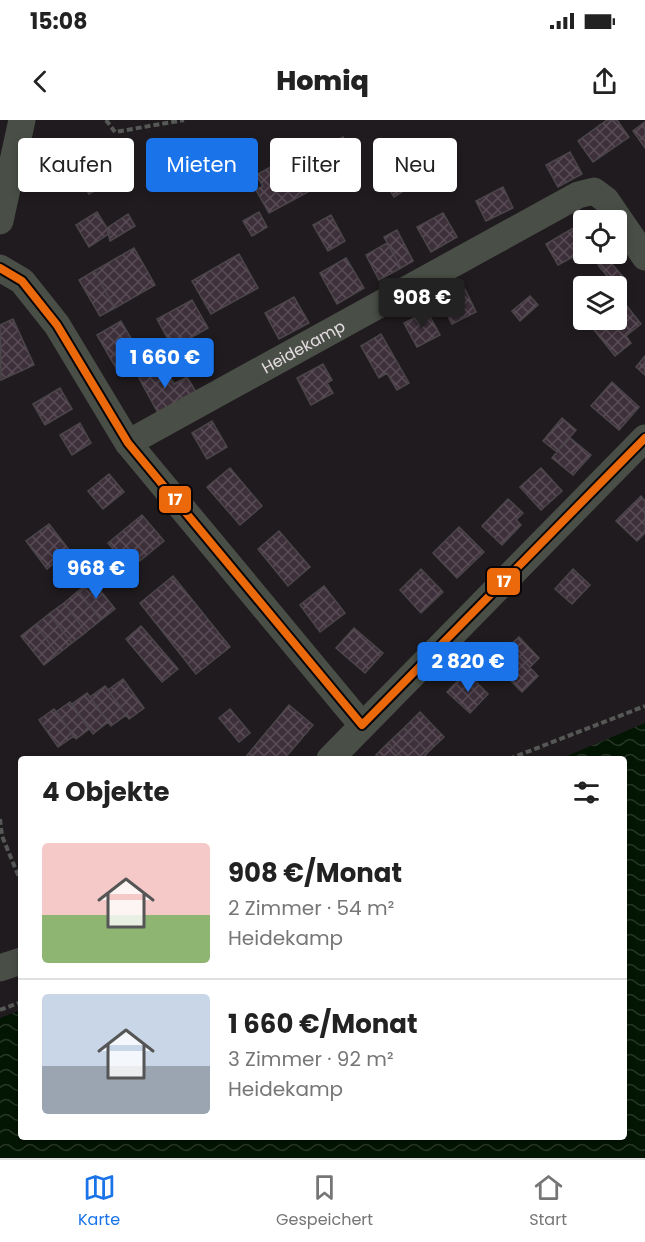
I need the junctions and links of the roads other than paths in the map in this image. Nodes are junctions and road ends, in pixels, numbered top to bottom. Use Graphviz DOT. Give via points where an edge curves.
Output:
graph roads {
  1 [pos="22,120"];
  2 [pos="0,221"];
  3 [pos="645,257"];
  4 [pos="0,268"];
  5 [pos="645,438"];
  6 [pos="128,443"];
  7 [pos="362,725"];
  8 [pos="333,756"];
  9 [pos="18,962"];
  10 [pos="0,968"];
  1 -- 2 [label="street"];
  3 -- 6 [label="street, Heidekamp" via="606,200 594,191 578,195"];
  4 -- 6 [label="street" via="22,281 57,325"];
  5 -- 7 [label="street"];
  6 -- 7 [label="street"];
  7 -- 8 [label="street"];
  9 -- 10 [label="street"];
}
